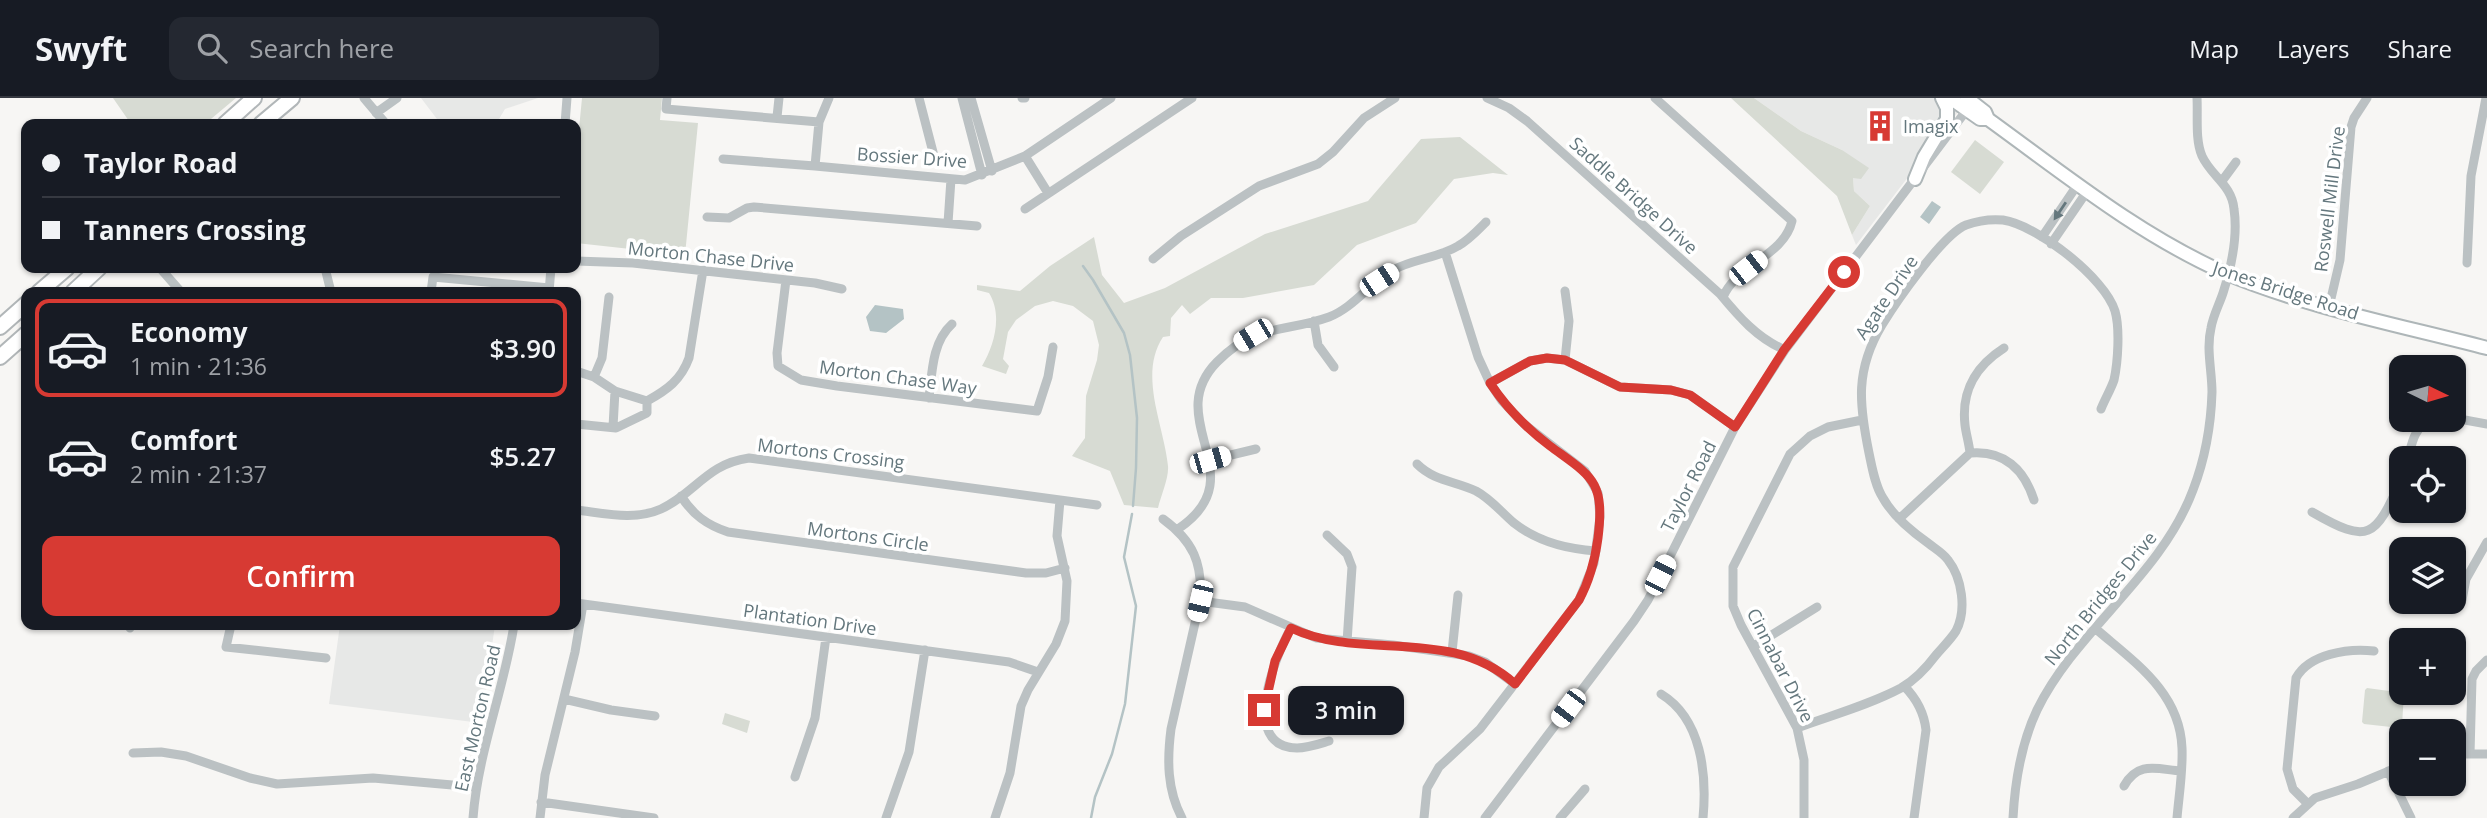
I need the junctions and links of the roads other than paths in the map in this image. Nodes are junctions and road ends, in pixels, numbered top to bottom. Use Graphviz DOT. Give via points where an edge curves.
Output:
graph roads {
  1 [pos="254,98"];
  2 [pos="292,98"];
  3 [pos="364,98"];
  4 [pos="397,98"];
  5 [pos="567,98"];
  6 [pos="667,98"];
  7 [pos="779,98"];
  8 [pos="830,98"];
  9 [pos="919,98"];
  10 [pos="962,98"];
  11 [pos="971,98"];
  12 [pos="1111,98"];
  13 [pos="1192,98"];
  14 [pos="1395,98"];
  15 [pos="1487,98"];
  16 [pos="1655,98"];
  17 [pos="1942,98"];
  18 [pos="1950,98"];
  19 [pos="2197,98"];
  20 [pos="2367,98"];
  21 [pos="2486,98"];
  22 [pos="1969,103"];
  23 [pos="376,113"];
  24 [pos="777,117"];
  25 [pos="231,119"];
  26 [pos="267,119"];
  27 [pos="381,119"];
  28 [pos="565,119"];
  29 [pos="819,122"];
  30 [pos="934,156"];
  31 [pos="1025,156"];
  32 [pos="723,159"];
  33 [pos="2236,162"];
  34 [pos="815,166"];
  35 [pos="987,173"];
  36 [pos="951,179"];
  37 [pos="1915,179"];
  38 [pos="2222,181"];
  39 [pos="2083,187"];
  40 [pos="1048,193"];
  41 [pos="1025,209"];
  42 [pos="707,218"];
  43 [pos="1486,222"];
  44 [pos="947,223"];
  45 [pos="977,226"];
  46 [pos="2042,237"];
  47 [pos="2051,244"];
  48 [pos="1445,252"];
  49 [pos="1153,259"];
  50 [pos="581,261"];
  51 [pos="2467,263"];
  52 [pos="703,271"];
  53 [pos="61,273"];
  54 [pos="94,273"];
  55 [pos="164,273"];
  56 [pos="2227,274"];
  57 [pos="786,280"];
  58 [pos="46,287"];
  59 [pos="79,287"];
  60 [pos="177,287"];
  61 [pos="432,287"];
  62 [pos="522,287"];
  63 [pos="842,289"];
  64 [pos="1565,291"];
  65 [pos="610,297"];
  66 [pos="1723,297"];
  67 [pos="2329,307"];
  68 [pos="21,308"];
  69 [pos="1314,321"];
  70 [pos="951,324"];
  71 [pos="0,327"];
  72 [pos="21,338"];
  73 [pos="1053,347"];
  74 [pos="2004,348"];
  75 [pos="2487,348"];
  76 [pos="1784,350"];
  77 [pos="0,357"];
  78 [pos="1565,360"];
  79 [pos="1334,367"];
  80 [pos="581,373"];
  81 [pos="594,377"];
  82 [pos="1490,383"];
  83 [pos="615,391"];
  84 [pos="929,398"];
  85 [pos="648,401"];
  86 [pos="2101,409"];
  87 [pos="1862,420"];
  88 [pos="2466,420"];
  89 [pos="581,424"];
  90 [pos="2487,424"];
  91 [pos="613,427"];
  92 [pos="1735,427"];
  93 [pos="1255,449"];
  94 [pos="1970,453"];
  95 [pos="1210,460"];
  96 [pos="1417,464"];
  97 [pos="681,496"];
  98 [pos="1060,500"];
  99 [pos="2034,500"];
  100 [pos="1097,505"];
  101 [pos="2389,505"];
  102 [pos="581,510"];
  103 [pos="2312,512"];
  104 [pos="1163,519"];
  105 [pos="1899,519"];
  106 [pos="1178,529"];
  107 [pos="1327,535"];
  108 [pos="2487,542"];
  109 [pos="1596,551"];
  110 [pos="1065,568"];
  111 [pos="2466,579"];
  112 [pos="1458,596"];
  113 [pos="1200,601"];
  114 [pos="581,604"];
  115 [pos="1817,607"];
  116 [pos="1291,628"];
  117 [pos="2096,629"];
  118 [pos="230,630"];
  119 [pos="513,630"];
  120 [pos="577,630"];
  121 [pos="826,637"];
  122 [pos="1347,642"];
  123 [pos="1754,646"];
  124 [pos="925,650"];
  125 [pos="2374,651"];
  126 [pos="1452,652"];
  127 [pos="326,658"];
  128 [pos="2487,660"];
  129 [pos="1038,672"];
  130 [pos="1515,684"];
  131 [pos="1904,686"];
  132 [pos="1661,694"];
  133 [pos="564,699"];
  134 [pos="655,716"];
  135 [pos="1797,727"];
  136 [pos="1329,741"];
  137 [pos="133,753"];
  138 [pos="2466,754"];
  139 [pos="2470,754"];
  140 [pos="2487,754"];
  141 [pos="2181,771"];
  142 [pos="2388,771"];
  143 [pos="795,777"];
  144 [pos="2124,786"];
  145 [pos="475,787"];
  146 [pos="1585,789"];
  147 [pos="541,802"];
  148 [pos="2307,803"];
  149 [pos="473,818"];
  150 [pos="540,818"];
  151 [pos="654,818"];
  152 [pos="886,818"];
  153 [pos="995,818"];
  154 [pos="1182,818"];
  155 [pos="1423,818"];
  156 [pos="1485,818"];
  157 [pos="1560,818"];
  158 [pos="1703,818"];
  159 [pos="1804,818"];
  160 [pos="1914,818"];
  161 [pos="2013,818"];
  162 [pos="2177,818"];
  163 [pos="2293,818"];
  164 [pos="2411,818"];
  1 -- 25 [label="highway"];
  2 -- 26 [label="highway"];
  3 -- 23 [label="street"];
  4 -- 23 [label="street"];
  5 -- 28 [label="street"];
  6 -- 24 [label="street" via="666,109"];
  7 -- 24 [label="street"];
  8 -- 29 [label="street"];
  9 -- 30 [label="street"];
  10 -- 35 [label="street"];
  11 -- 35 [label="street"];
  12 -- 31 [label="street, Bossier Drive"];
  13 -- 40 [label="street"];
  14 -- 49 [label="street" via="1364,118 1318,164 1259,186"];
  15 -- 66 [label="street, Saddle Bridge Drive" via="1527,121"];
  16 -- 66 [label="street" via="1792,221 1777,245 1727,286"];
  17 -- 37 [label="main road" via="1947,119"];
  18 -- 22 [label="main road"];
  19 -- 38 [label="street, North Bridges Drive" via="2202,157"];
  20 -- 67 [label="street, Roswell Mill Drive" via="2351,127 2340,260"];
  21 -- 51 [label="street" via="2472,176"];
  22 -- 37 [label="street, Taylor Road"];
  22 -- 39 [label="main road, Jones Bridge Road" via="1980,119 1988,119"];
  23 -- 27 [label="street"];
  24 -- 29 [label="street"];
  29 -- 34 [label="street"];
  31 -- 35 [label="street, Bossier Drive"];
  31 -- 40 [label="street"];
  32 -- 34 [label="street, Bossier Drive"];
  33 -- 38 [label="street"];
  34 -- 36 [label="street, Bossier Drive"];
  35 -- 36 [label="street, Bossier Drive"];
  36 -- 44 [label="street"];
  37 -- 76 [label="street, Taylor Road"];
  38 -- 56 [label="street, North Bridges Drive" via="2235,211"];
  39 -- 46 [label="street, one-way"];
  39 -- 47 [label="street"];
  39 -- 56 [label="main road, Jones Bridge Road" via="2168,245"];
  40 -- 41 [label="street"];
  42 -- 44 [label="street" via="729,218 754,207"];
  43 -- 48 [label="street" via="1468,240"];
  44 -- 45 [label="street"];
  46 -- 47 [label="street, Agate Drive"];
  46 -- 87 [label="street, Agate Drive" via="2025,227 1990,219 1953,233 1870,346 1861,382"];
  47 -- 86 [label="street, Agate Drive" via="2090,275 2115,310 2114,380"];
  48 -- 69 [label="street" via="1395,269 1340,312"];
  48 -- 82 [label="street"];
  50 -- 52 [label="street, Morton Chase Drive"];
  52 -- 57 [label="street, Morton Chase Drive"];
  52 -- 85 [label="street" via="684,371"];
  53 -- 58 [label="highway"];
  54 -- 59 [label="highway"];
  55 -- 60 [label="street"];
  56 -- 67 [label="main road, Jones Bridge Road"];
  56 -- 117 [label="street, North Bridges Drive" via="2210,330 2210,422 2193,491 2163,548"];
  57 -- 63 [label="street, Morton Chase Drive"];
  57 -- 84 [label="street, Morton Chase Way" via="778,366 802,380"];
  61 -- 62 [label="street" via="433,277"];
  64 -- 78 [label="street" via="1569,321"];
  65 -- 81 [label="street" via="602,358"];
  66 -- 76 [label="street, Saddle Bridge Drive" via="1764,340"];
  67 -- 75 [label="main road, Jones Bridge Road"];
  68 -- 71 [label="highway"];
  69 -- 79 [label="street" via="1318,345"];
  69 -- 95 [label="street" via="1253,335 1210,369 1197,410"];
  70 -- 84 [label="street" via="943,332 933,361"];
  72 -- 77 [label="highway"];
  73 -- 84 [label="street, Morton Chase Way" via="1038,411"];
  74 -- 94 [label="street" via="1979,368 1971,383 1965,402"];
  76 -- 92 [label="street, Taylor Road"];
  78 -- 82 [label="street" via="1530,361"];
  78 -- 92 [label="street" via="1620,387 1690,395"];
  80 -- 81 [label="street"];
  81 -- 83 [label="street"];
  82 -- 109 [label="street" via="1524,424 1591,479 1600,507"];
  83 -- 85 [label="street"];
  83 -- 91 [label="street"];
  85 -- 91 [label="street" via="647,413"];
  87 -- 105 [label="street, Agate Drive" via="1882,498"];
  87 -- 123 [label="street, Cinnabar Drive" via="1828,427 1790,454 1733,567 1733,606"];
  88 -- 90 [label="street"];
  89 -- 91 [label="street"];
  92 -- 156 [label="street, Taylor Road" via="1641,610"];
  93 -- 95 [label="street"];
  94 -- 99 [label="street" via="2010,461"];
  94 -- 105 [label="street"];
  95 -- 106 [label="street" via="1211,480 1205,499"];
  96 -- 109 [label="street" via="1433,477 1480,493 1538,538"];
  97 -- 98 [label="street, Mortons Crossing" via="720,466 749,458"];
  97 -- 102 [label="street, Mortons Crossing" via="660,509 636,515"];
  97 -- 110 [label="street, Mortons Circle" via="700,520 729,532 1026,573"];
  98 -- 100 [label="street, Mortons Crossing"];
  98 -- 110 [label="street" via="1057,536"];
  101 -- 103 [label="street" via="2381,521 2362,532 2341,529"];
  104 -- 106 [label="street"];
  105 -- 131 [label="street, Agate Drive" via="1948,560 1961,587 1962,602 1956,631"];
  106 -- 113 [label="street" via="1198,564"];
  107 -- 122 [label="street" via="1347,554 1352,567"];
  108 -- 111 [label="street"];
  109 -- 130 [label="street" via="1579,600"];
  110 -- 129 [label="street" via="1065,621"];
  112 -- 126 [label="street"];
  113 -- 116 [label="street" via="1245,607"];
  113 -- 154 [label="street" via="1168,750 1172,792"];
  114 -- 121 [label="street, Plantation Drive"];
  115 -- 123 [label="street"];
  116 -- 122 [label="street" via="1316,638"];
  116 -- 136 [label="street" via="1271,678 1264,710 1266,727 1286,746"];
  117 -- 141 [label="street" via="2168,698 2181,732"];
  117 -- 161 [label="street, North Bridges Drive" via="2037,710 2022,752"];
  118 -- 127 [label="street" via="226,647"];
  119 -- 145 [label="street, East Morton Road"];
  120 -- 133 [label="street"];
  121 -- 124 [label="street, Plantation Drive"];
  121 -- 143 [label="street" via="815,718"];
  122 -- 126 [label="street"];
  123 -- 135 [label="street, Cinnabar Drive"];
  124 -- 129 [label="street, Plantation Drive" via="1009,662"];
  124 -- 152 [label="street" via="909,752"];
  125 -- 148 [label="street" via="2361,649 2317,659 2304,666 2296,678 2287,769 2293,789"];
  126 -- 130 [label="street" via="1485,662"];
  128 -- 139 [label="street" via="2472,679"];
  129 -- 153 [label="street" via="1021,706 1010,773"];
  130 -- 155 [label="street" via="1480,729 1438,767 1424,799"];
  131 -- 135 [label="street, Agate Drive"];
  131 -- 160 [label="street" via="1924,716 1926,730"];
  132 -- 158 [label="street" via="1683,713 1696,743 1705,785"];
  133 -- 134 [label="street"];
  133 -- 147 [label="street"];
  135 -- 159 [label="street, Cinnabar Drive" via="1804,760"];
  137 -- 145 [label="street" via="186,756 277,784 373,779"];
  138 -- 139 [label="street"];
  139 -- 140 [label="street"];
  141 -- 144 [label="street" via="2139,769"];
  141 -- 162 [label="street"];
  142 -- 148 [label="street"];
  142 -- 164 [label="street"];
  145 -- 149 [label="street, East Morton Road"];
  146 -- 157 [label="street"];
  147 -- 150 [label="street"];
  147 -- 151 [label="street"];
  148 -- 163 [label="street"];
}
